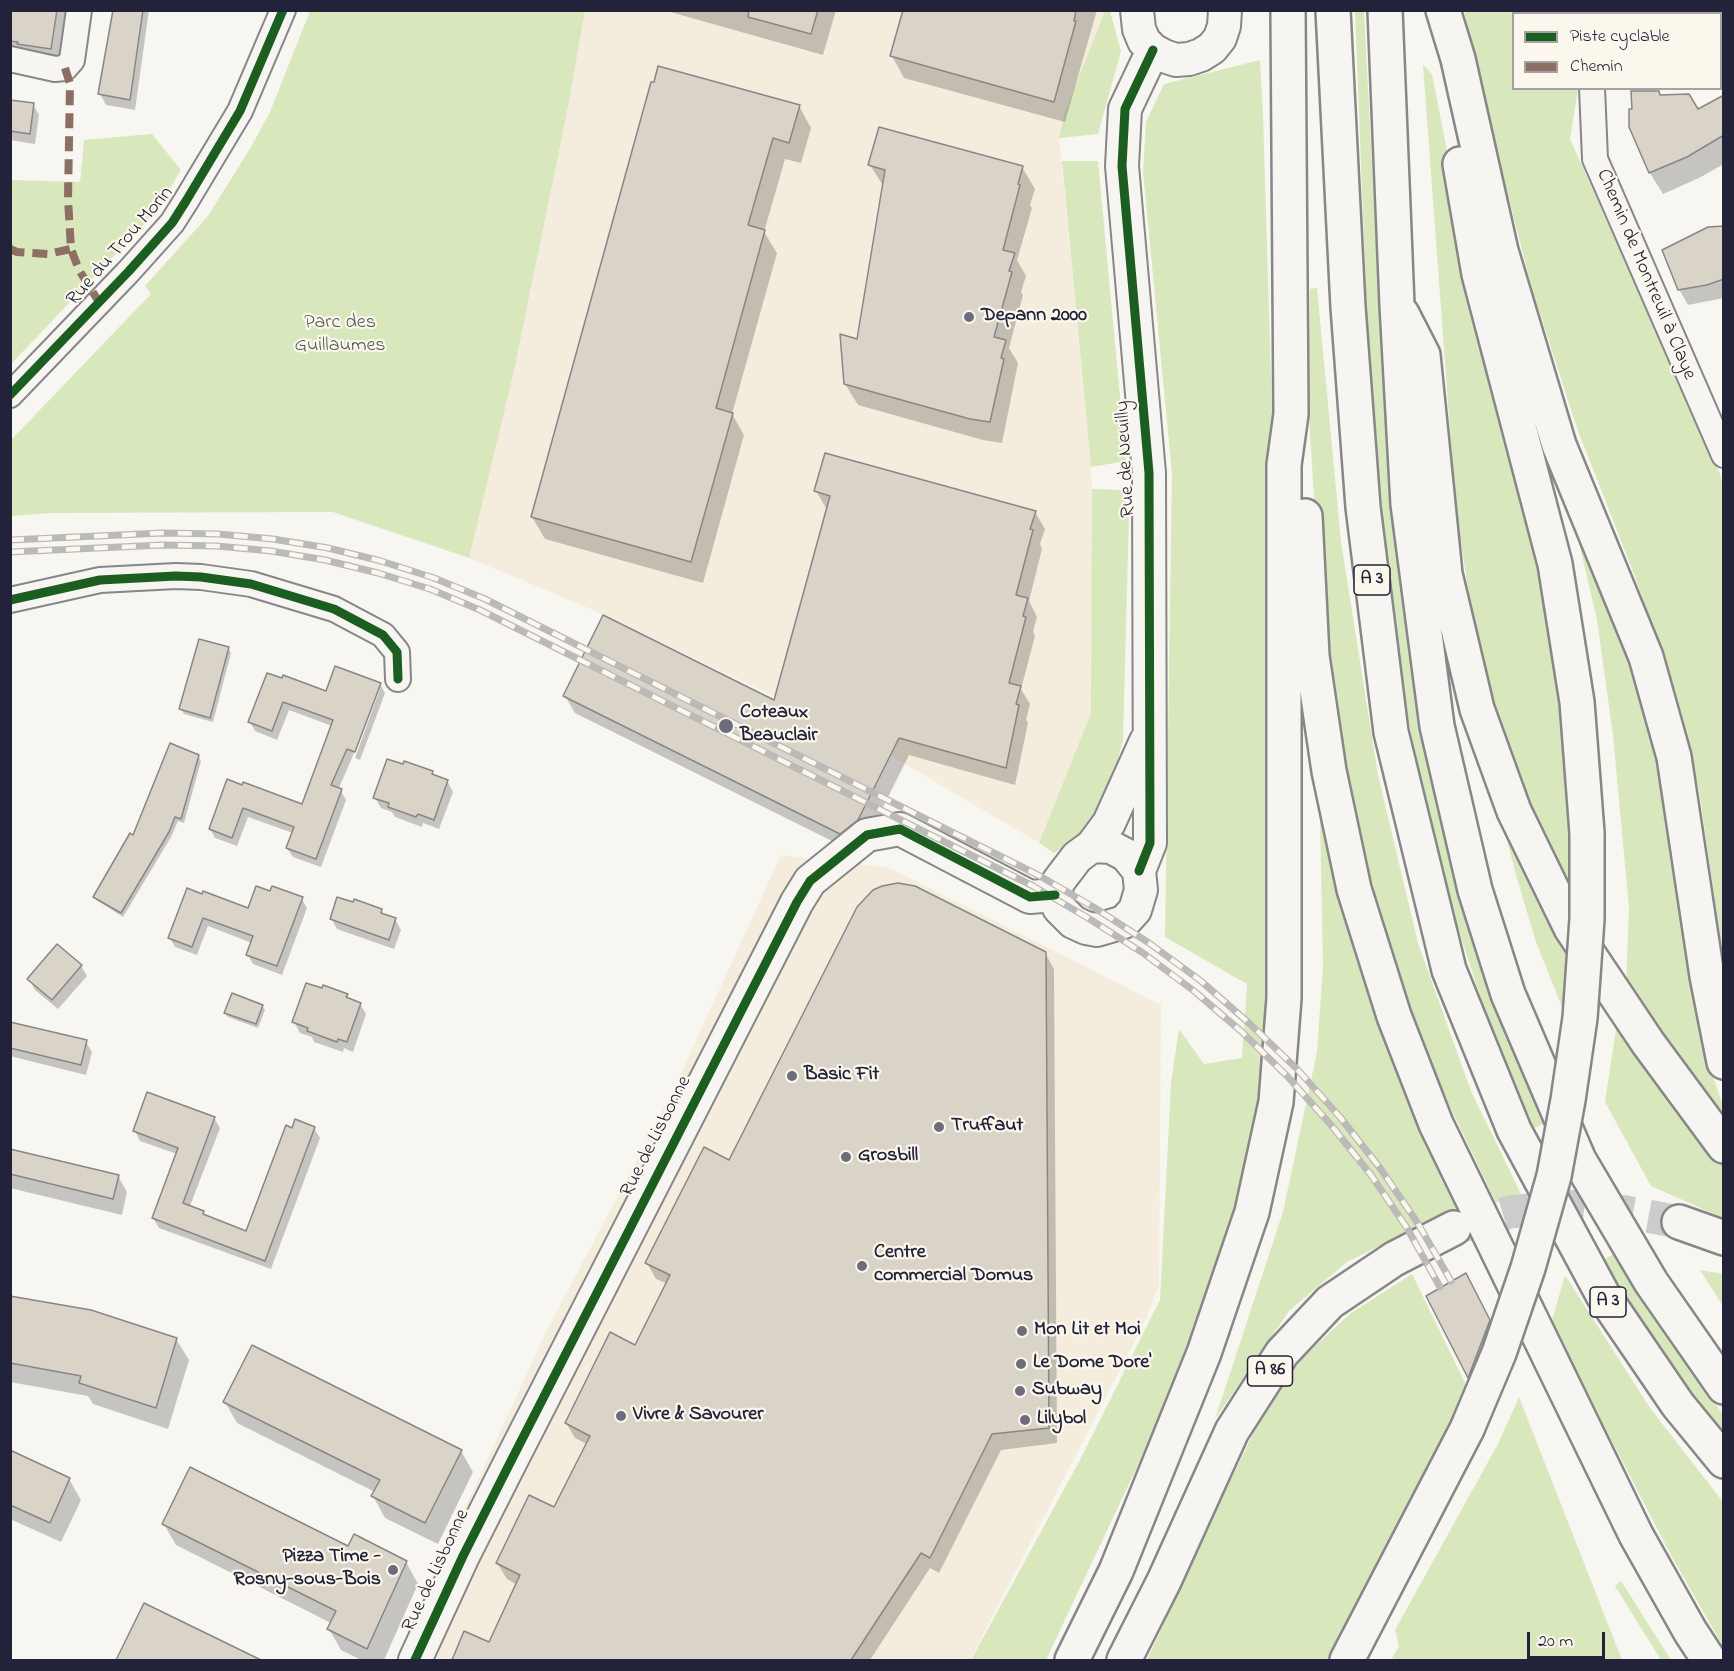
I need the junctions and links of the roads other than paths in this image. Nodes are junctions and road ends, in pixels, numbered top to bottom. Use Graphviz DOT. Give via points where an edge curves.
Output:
graph roads {
  1 [pos="79,10"];
  2 [pos="283,10"];
  3 [pos="1137,10"];
  4 [pos="1225,10"];
  5 [pos="1288,10"];
  6 [pos="1333,10"];
  7 [pos="1385,10"];
  8 [pos="1441,10"];
  9 [pos="1153,50"];
  10 [pos="10,59"];
  11 [pos="1592,90"];
  12 [pos="1396,305"];
  13 [pos="10,395"];
  14 [pos="1291,414"];
  15 [pos="1724,455"];
  16 [pos="10,600"];
  17 [pos="398,679"];
  18 [pos="1151,729"];
  19 [pos="1092,846"];
  20 [pos="1139,871"];
  21 [pos="1055,895"];
  22 [pos="1724,1062"];
  23 [pos="1724,1146"];
  24 [pos="1679,1222"];
  25 [pos="1454,1228"];
  26 [pos="1724,1238"];
  27 [pos="1724,1387"];
  28 [pos="1724,1461"];
  29 [pos="415,1660"];
  30 [pos="1072,1660"];
  31 [pos="1124,1660"];
  32 [pos="1347,1660"];
  33 [pos="1709,1660"];
  1 -- 10 [label="street" via="72,60 65,68"];
  2 -- 13 [label="street, Rue du Trou Morin" via="240,111 172,223"];
  3 -- 9 [label="street" via="1139,29"];
  4 -- 9 [label="street" via="1220,38 1201,55 1176,60"];
  5 -- 14 [label="highway"];
  6 -- 28 [label="highway, A 3" via="1362,507 1391,732 1449,970 1514,1130 1603,1295 1678,1405"];
  7 -- 12 [label="highway, A 3"];
  8 -- 22 [label="highway" via="1458,59 1501,251 1559,445 1646,657 1674,757"];
  8 -- 32 [label="highway, bridge" via="1442,63 1479,274 1555,564 1577,702 1587,833 1587,919 1580,1018 1568,1100 1554,1176 1528,1268 1467,1430"];
  9 -- 18 [label="street, Rue de Neuilly" via="1125,109 1122,166 1149,473"];
  11 -- 15 [label="street, Chemin de Montreuil à Claye" via="1595,159"];
  12 -- 23 [label="highway" via="1423,355 1445,574 1477,709 1514,811 1571,928 1647,1043"];
  12 -- 27 [label="highway, A 3" via="1407,492 1437,726 1475,890 1508,994 1579,1160 1651,1282"];
  14 -- 30 [label="highway" via="1284,465 1284,998 1276,1102 1252,1212 1204,1353 1116,1571"];
  14 -- 33 [label="highway" via="1302,463 1312,656 1329,771 1354,889 1394,1016 1436,1124 1626,1514"];
  16 -- 17 [label="street" via="100,580 176,576 251,584 333,609 382,635 397,652"];
  18 -- 19 [label="street, Rue de Neuilly" via="1109,823"];
  18 -- 20 [label="street, Rue de Neuilly" via="1150,843"];
  19 -- 20 [label="street" via="1111,847 1126,855"];
  19 -- 21 [label="street" via="1066,870"];
  20 -- 21 [label="street" via="1141,890 1135,910 1124,922 1096,930 1073,922 1059,908"];
  21 -- 29 [label="street, Rue de Lisbonne" via="1030,897 900,829 867,835 810,882 497,1488"];
  24 -- 26 [label="highway"];
  25 -- 31 [label="highway, A 86" via="1394,1259 1329,1302 1282,1353 1232,1431"];
}
